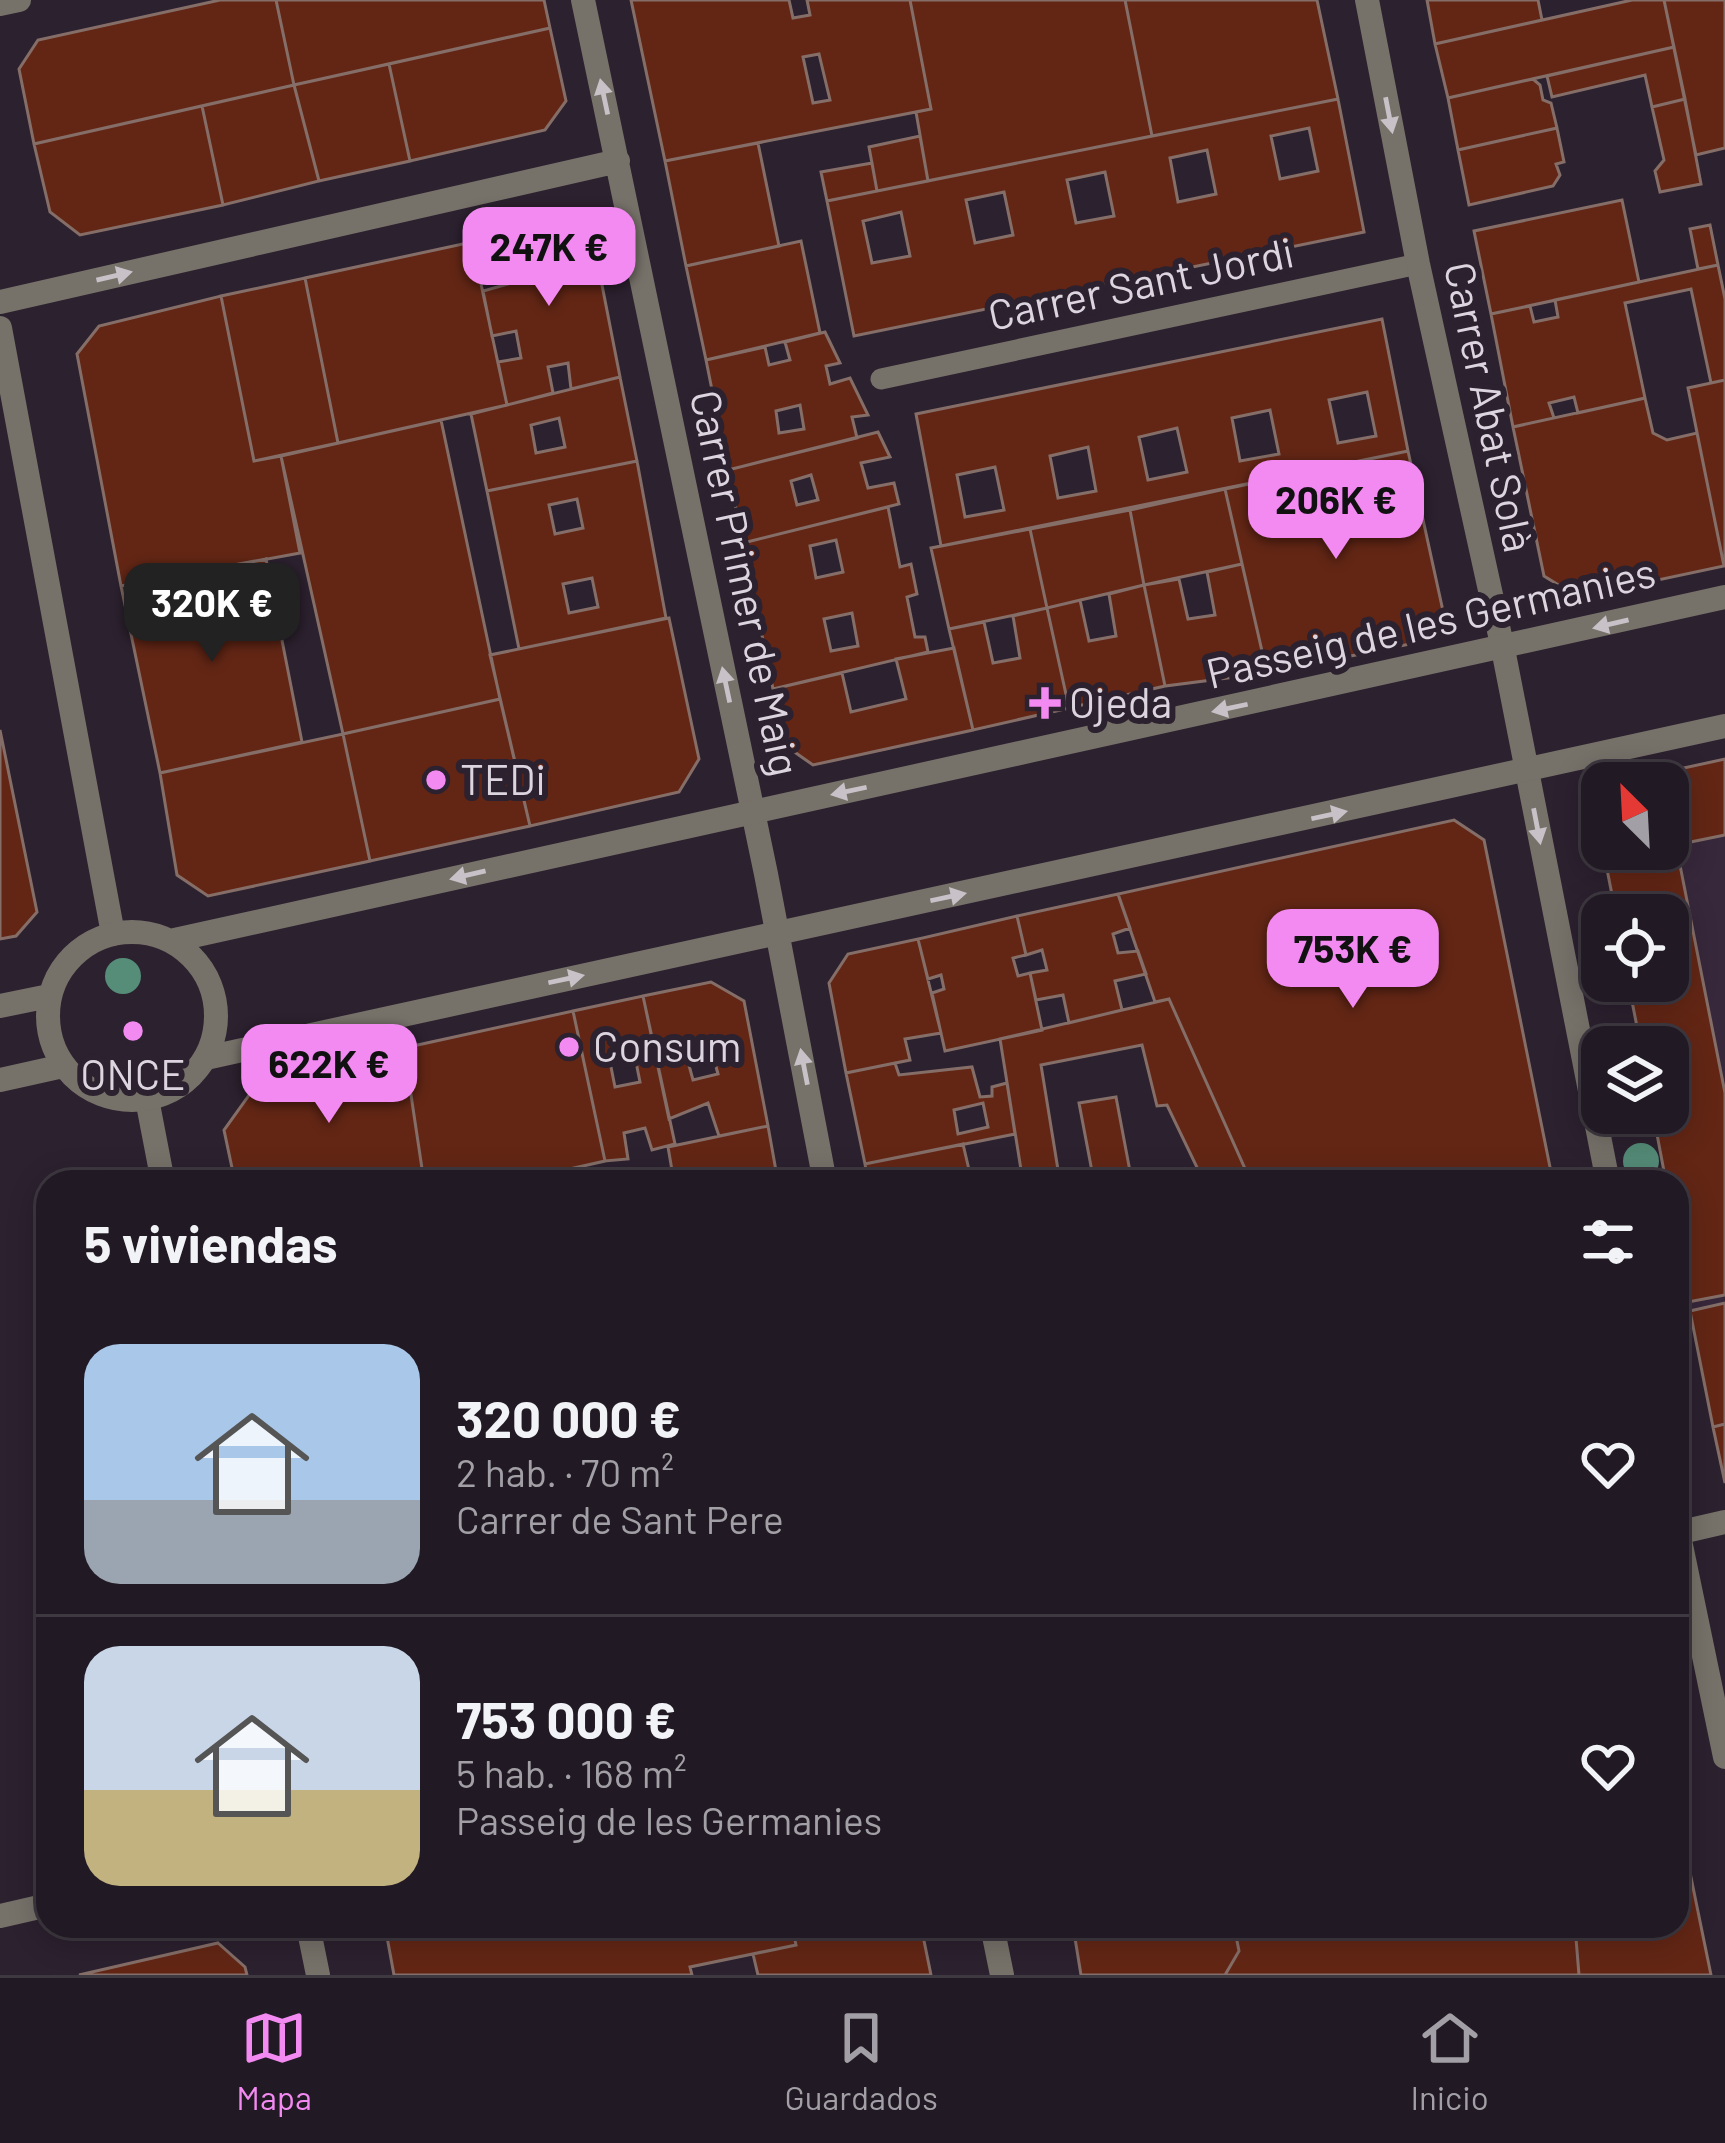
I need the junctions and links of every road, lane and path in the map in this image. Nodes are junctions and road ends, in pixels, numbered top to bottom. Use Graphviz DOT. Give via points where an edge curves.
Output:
graph roads {
  1 [pos="19,0"];
  2 [pos="583,0"];
  3 [pos="1367,0"];
  4 [pos="0,4"];
  5 [pos="618,161"];
  6 [pos="1418,265"];
  7 [pos="0,302"];
  8 [pos="0,328"];
  9 [pos="881,379"];
  10 [pos="1725,598"];
  11 [pos="1503,650"];
  12 [pos="1725,726"];
  13 [pos="1526,772"];
  14 [pos="752,812"];
  15 [pos="113,934"];
  16 [pos="778,934"];
  17 [pos="170,941"];
  18 [pos="49,996"];
  19 [pos="0,1006"];
  20 [pos="206,1058"];
  21 [pos="64,1066"];
  22 [pos="0,1079"];
  23 [pos="147,1100"];
  24 [pos="161,1170"];
  25 [pos="823,1170"];
  26 [pos="1606,1170"];
  27 [pos="1725,1522"];
  28 [pos="1689,1528"];
  29 [pos="1689,1583"];
  30 [pos="1725,1757"];
  31 [pos="36,1908"];
  32 [pos="0,1916"];
  33 [pos="310,1938"];
  34 [pos="994,1938"];
  35 [pos="318,1975"];
  36 [pos="1002,1975"];
  1 -- 4 [label="street"];
  5 -- 2 [label="street, Carrer Primer de Maig, one-way"];
  3 -- 6 [label="street, Carrer Abat Solà, one-way"];
  7 -- 5 [label="street, one-way"];
  14 -- 5 [label="street, Carrer Primer de Maig, one-way"];
  6 -- 9 [label="lane, Carrer Sant Jordi"];
  6 -- 11 [label="street, Carrer Abat Solà"];
  8 -- 15 [label="street"];
  10 -- 11 [label="street, Passeig de les Germanies, one-way"];
  11 -- 13 [label="street, Carrer Abat Solà"];
  11 -- 14 [label="street, Passeig de les Germanies, one-way"];
  12 -- 13 [label="street"];
  16 -- 13 [label="street, one-way"];
  13 -- 26 [label="street, Carrer Abat Solà, one-way"];
  14 -- 16 [label="street, Carrer Primer de Maig"];
  14 -- 17 [label="street, Passeig de les Germanies, one-way"];
  15 -- 17 [label="street"];
  15 -- 18 [label="street" via="79,950"];
  20 -- 16 [label="street, one-way"];
  25 -- 16 [label="street, Carrer Primer de Maig, one-way"];
  17 -- 20 [label="street" via="202,968 214,994 217,1021"];
  18 -- 19 [label="street"];
  18 -- 21 [label="street" via="47,1024"];
  20 -- 23 [label="street" via="173,1090"];
  21 -- 22 [label="street"];
  21 -- 23 [label="street" via="92,1091"];
  23 -- 24 [label="street"];
  27 -- 28 [label="street"];
  29 -- 30 [label="street"];
  31 -- 32 [label="street"];
  33 -- 35 [label="street"];
  34 -- 36 [label="street"];
}
